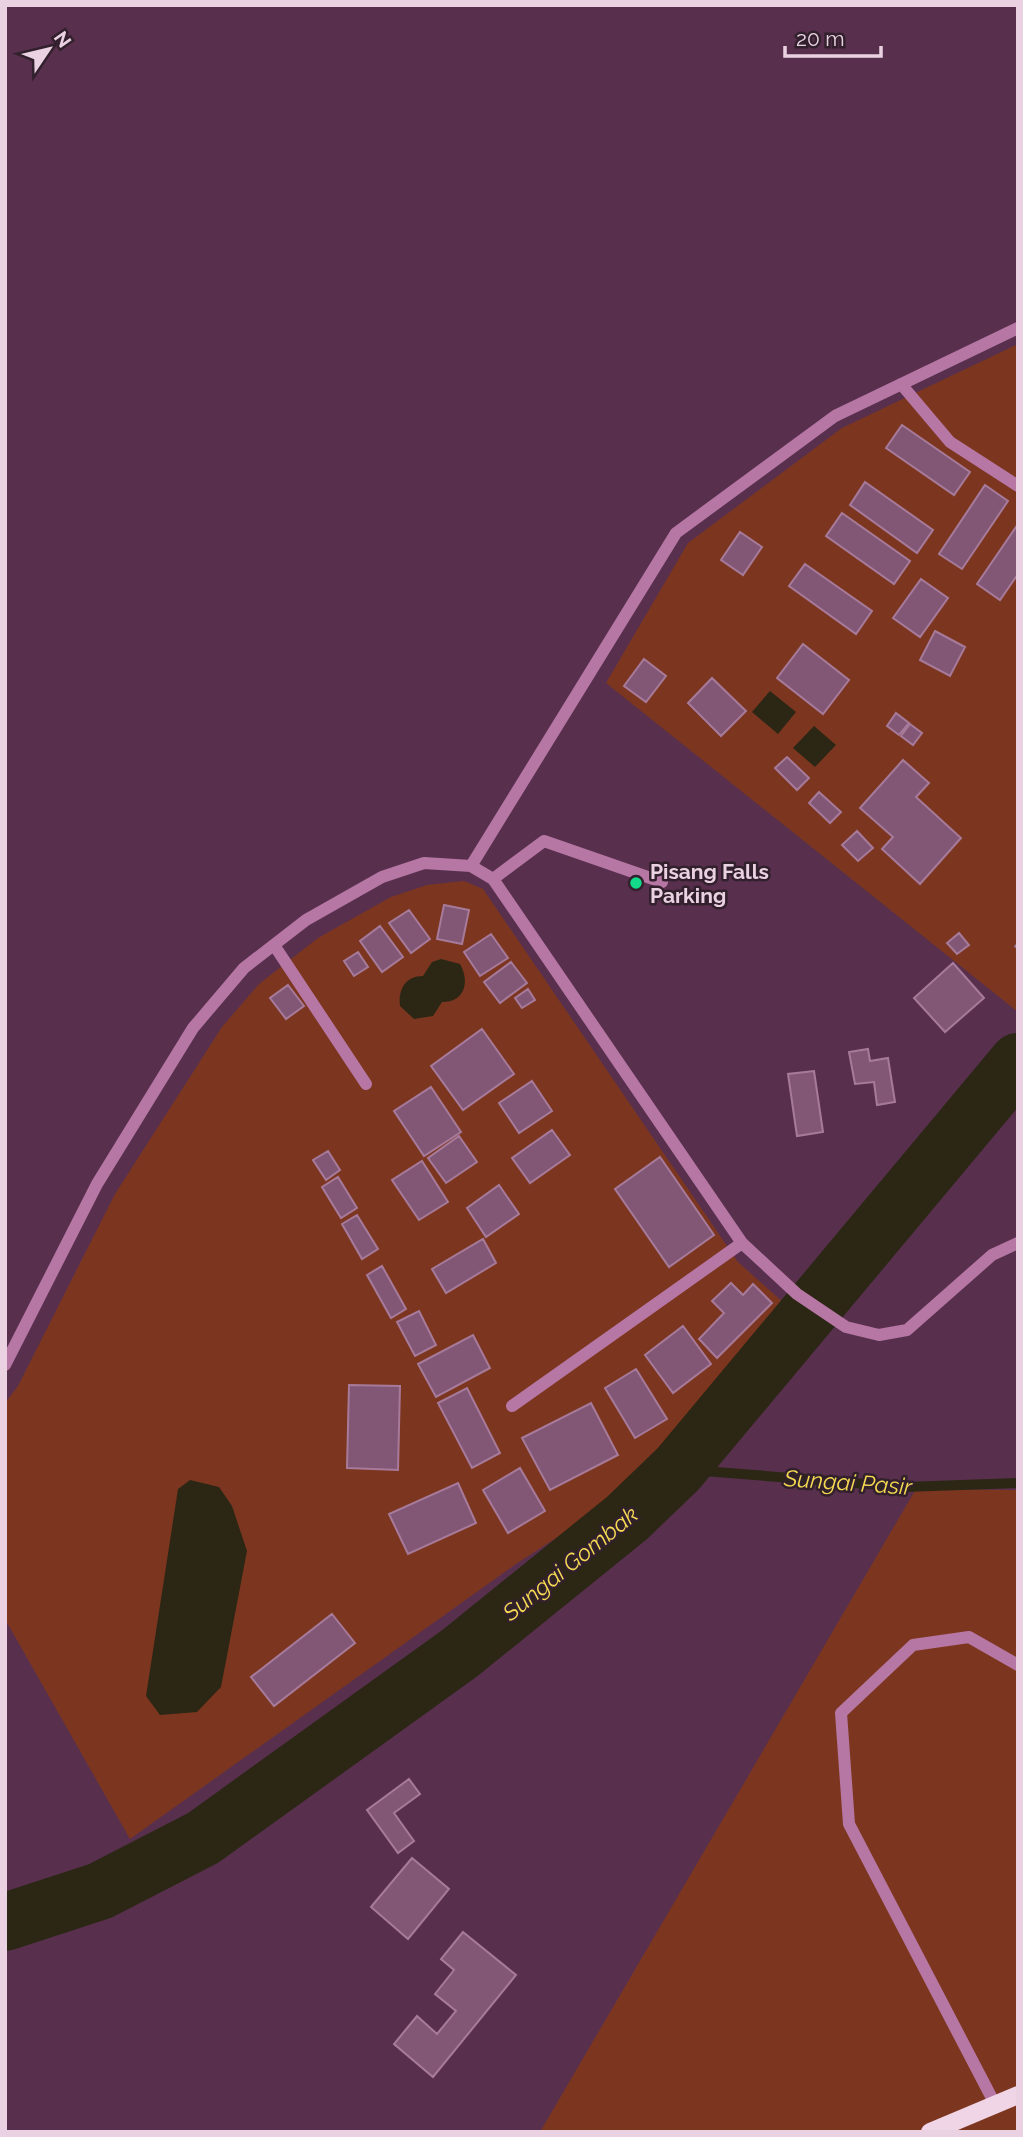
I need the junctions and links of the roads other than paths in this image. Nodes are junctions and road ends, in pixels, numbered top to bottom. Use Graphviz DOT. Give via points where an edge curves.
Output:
graph roads {
  1 [pos="1018,328"];
  2 [pos="901,384"];
  3 [pos="1018,486"];
  4 [pos="471,866"];
  5 [pos="493,879"];
  6 [pos="662,882"];
  7 [pos="274,946"];
  8 [pos="366,1084"];
  9 [pos="742,1243"];
  10 [pos="1018,1243"];
  11 [pos="5,1364"];
  12 [pos="512,1406"];
  13 [pos="1018,1665"];
  14 [pos="1018,2095"];
  15 [pos="996,2106"];
  16 [pos="930,2132"];
  1 -- 2 [label="street"];
  2 -- 3 [label="street" via="950,442"];
  2 -- 4 [label="street" via="835,416 676,533"];
  4 -- 5 [label="street"];
  4 -- 7 [label="street" via="424,863 382,877 306,920"];
  5 -- 6 [label="street" via="544,841"];
  5 -- 9 [label="street"];
  7 -- 8 [label="street"];
  7 -- 11 [label="street" via="244,968 193,1028 96,1184"];
  9 -- 10 [label="street" via="797,1294 846,1327 879,1335 907,1330 992,1255"];
  9 -- 12 [label="street"];
  13 -- 15 [label="street" via="970,1637 913,1645 841,1713 849,1824"];
  14 -- 15 [label="main road"];
  15 -- 16 [label="main road"];
}
